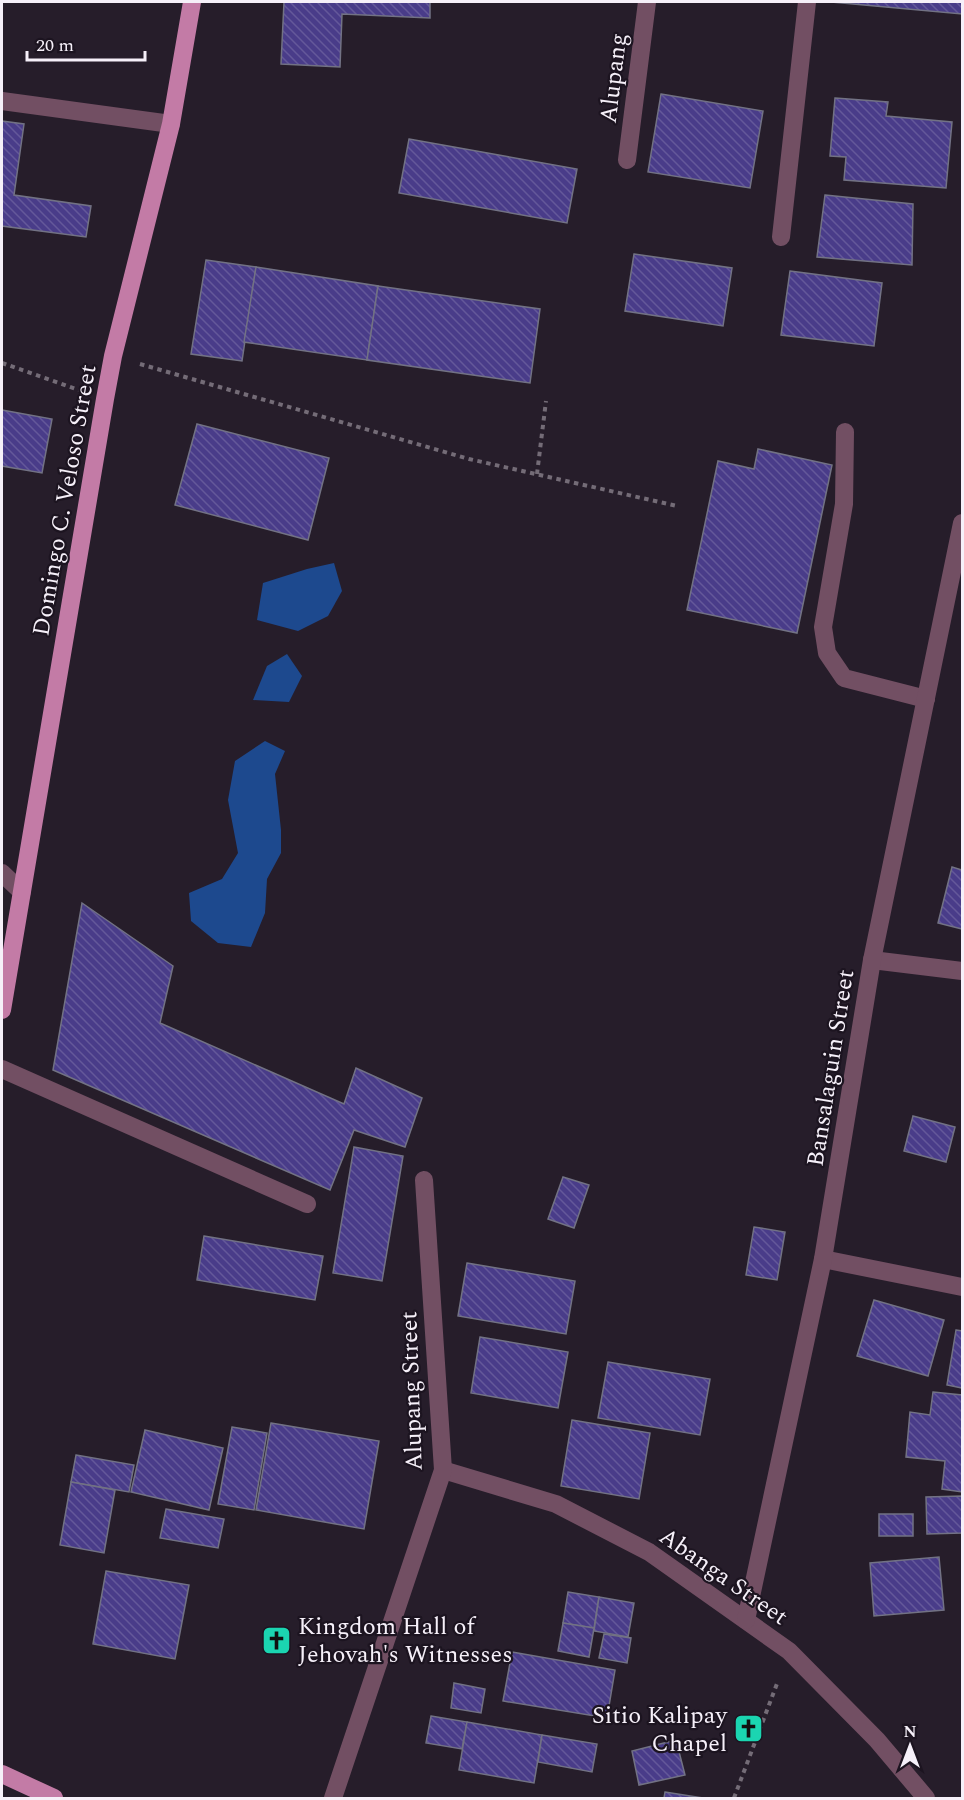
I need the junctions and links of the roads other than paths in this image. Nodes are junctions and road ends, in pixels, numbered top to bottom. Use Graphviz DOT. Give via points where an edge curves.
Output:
graph roads {
  1 [pos="192,2"];
  2 [pos="647,2"];
  3 [pos="807,2"];
  4 [pos="2,101"];
  5 [pos="171,124"];
  6 [pos="627,160"];
  7 [pos="781,237"];
  8 [pos="845,432"];
  9 [pos="962,527"];
  10 [pos="926,699"];
  11 [pos="2,873"];
  12 [pos="22,892"];
  13 [pos="872,960"];
  14 [pos="963,971"];
  15 [pos="2,1010"];
  16 [pos="2,1069"];
  17 [pos="424,1180"];
  18 [pos="307,1204"];
  19 [pos="823,1259"];
  20 [pos="963,1287"];
  21 [pos="443,1470"];
  22 [pos="746,1620"];
  23 [pos="2,1774"];
  24 [pos="54,1798"];
  25 [pos="333,1798"];
  26 [pos="926,1798"];
  1 -- 5 [label="main road, Domingo C. Veloso Street"];
  2 -- 6 [label="street, Alupang"];
  3 -- 7 [label="street"];
  4 -- 5 [label="street"];
  5 -- 12 [label="main road, Domingo C. Veloso Street" via="113,356"];
  8 -- 10 [label="street" via="844,504 823,627 827,653 844,678"];
  9 -- 10 [label="street, Bansalaguin Street"];
  10 -- 13 [label="street, Bansalaguin Street"];
  11 -- 12 [label="street"];
  12 -- 15 [label="main road, Domingo C. Veloso Street"];
  13 -- 14 [label="street"];
  13 -- 19 [label="street, Bansalaguin Street"];
  16 -- 18 [label="street"];
  17 -- 21 [label="street, Alupang Street"];
  19 -- 20 [label="street"];
  19 -- 22 [label="street, Bansalaguin Street"];
  21 -- 22 [label="street, Abanga Street" via="556,1504 649,1552"];
  21 -- 25 [label="street, Alupang Street"];
  22 -- 26 [label="street, Abanga Street" via="789,1651 877,1740"];
  23 -- 24 [label="main road"];
}
